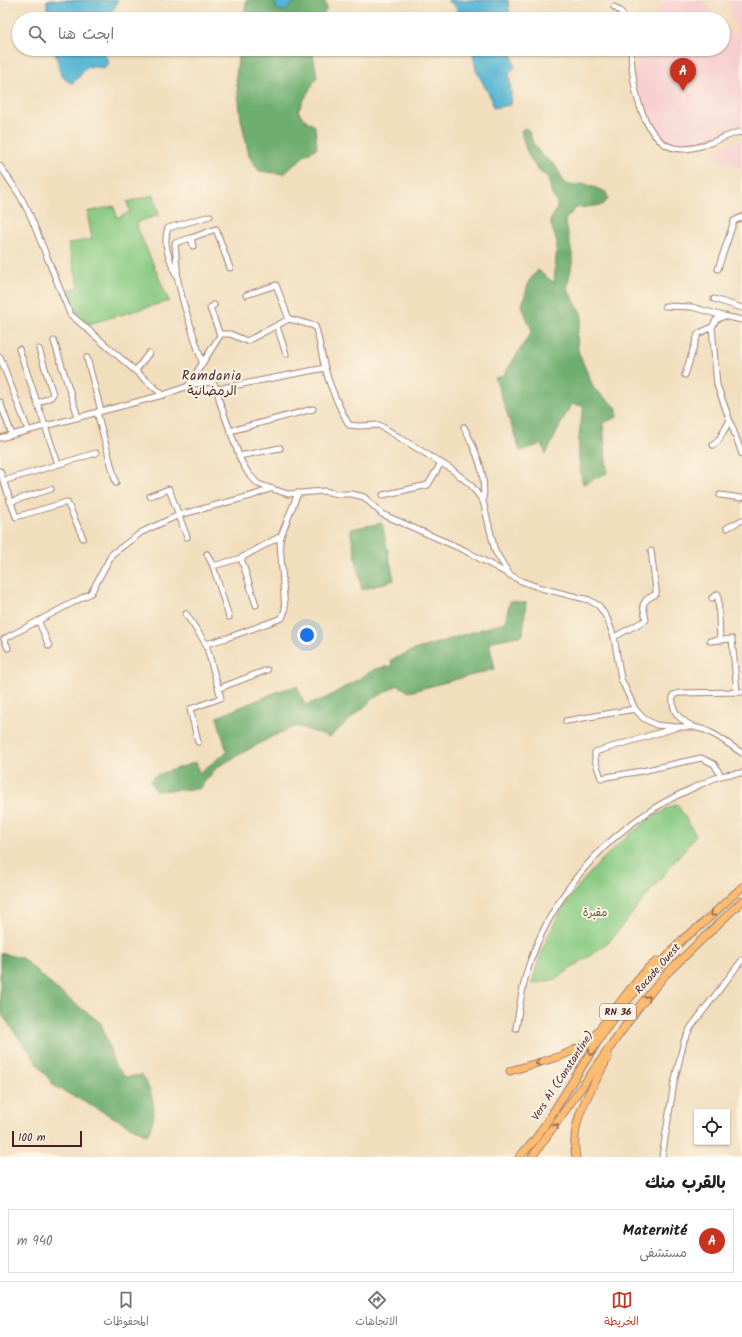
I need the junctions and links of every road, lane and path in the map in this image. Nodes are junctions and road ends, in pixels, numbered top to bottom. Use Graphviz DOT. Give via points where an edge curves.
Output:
graph roads {
  1 [pos="614,7"];
  2 [pos="621,12"];
  3 [pos="631,56"];
  4 [pos="742,133"];
  5 [pos="0,166"];
  6 [pos="210,216"];
  7 [pos="742,217"];
  8 [pos="191,238"];
  9 [pos="193,246"];
  10 [pos="230,268"];
  11 [pos="718,269"];
  12 [pos="178,281"];
  13 [pos="246,295"];
  14 [pos="714,299"];
  15 [pos="214,305"];
  16 [pos="666,306"];
  17 [pos="742,308"];
  18 [pos="724,316"];
  19 [pos="289,319"];
  20 [pos="742,320"];
  21 [pos="276,326"];
  22 [pos="712,327"];
  23 [pos="220,335"];
  24 [pos="54,341"];
  25 [pos="19,349"];
  26 [pos="39,349"];
  27 [pos="149,353"];
  28 [pos="286,354"];
  29 [pos="0,357"];
  30 [pos="87,358"];
  31 [pos="202,362"];
  32 [pos="325,368"];
  33 [pos="136,370"];
  34 [pos="685,374"];
  35 [pos="187,386"];
  36 [pos="217,389"];
  37 [pos="163,395"];
  38 [pos="0,402"];
  39 [pos="38,403"];
  40 [pos="313,409"];
  41 [pos="99,412"];
  42 [pos="78,417"];
  43 [pos="729,422"];
  44 [pos="44,426"];
  45 [pos="464,426"];
  46 [pos="28,430"];
  47 [pos="230,431"];
  48 [pos="12,434"];
  49 [pos="0,438"];
  50 [pos="713,445"];
  51 [pos="280,448"];
  52 [pos="96,453"];
  53 [pos="742,454"];
  54 [pos="239,456"];
  55 [pos="441,463"];
  56 [pos="58,464"];
  57 [pos="0,471"];
  58 [pos="3,481"];
  59 [pos="116,483"];
  60 [pos="51,489"];
  61 [pos="270,489"];
  62 [pos="298,493"];
  63 [pos="384,495"];
  64 [pos="720,495"];
  65 [pos="150,496"];
  66 [pos="742,498"];
  67 [pos="483,501"];
  68 [pos="10,502"];
  69 [pos="179,515"];
  70 [pos="742,520"];
  71 [pos="727,528"];
  72 [pos="281,536"];
  73 [pos="187,537"];
  74 [pos="83,538"];
  75 [pos="651,551"];
  76 [pos="207,554"];
  77 [pos="242,558"];
  78 [pos="213,566"];
  79 [pos="511,576"];
  80 [pos="712,598"];
  81 [pos="256,605"];
  82 [pos="186,614"];
  83 [pos="229,617"];
  84 [pos="39,622"];
  85 [pos="614,637"];
  86 [pos="720,640"];
  87 [pos="710,641"];
  88 [pos="206,644"];
  89 [pos="49,646"];
  90 [pos="8,648"];
  91 [pos="267,670"];
  92 [pos="220,688"];
  93 [pos="739,692"];
  94 [pos="634,709"];
  95 [pos="566,721"];
  96 [pos="694,727"];
  97 [pos="677,728"];
  98 [pos="198,742"];
  99 [pos="742,753"];
  100 [pos="742,773"];
  101 [pos="721,776"];
  102 [pos="742,887"];
  103 [pos="742,902"];
  104 [pos="671,952"];
  105 [pos="742,960"];
  106 [pos="516,1028"];
  107 [pos="620,1034"];
  108 [pos="510,1070"];
  109 [pos="519,1157"];
  110 [pos="532,1157"];
  111 [pos="576,1157"];
  112 [pos="662,1157"];
  1 -- 2 [label="street"];
  3 -- 4 [label="street" via="634,88 650,127 662,143 672,148 690,149"];
  5 -- 33 [label="street" via="30,215 70,314"];
  6 -- 12 [label="street" via="168,228 165,236 167,249"];
  7 -- 11 [label="street" via="734,221"];
  8 -- 9 [label="street"];
  8 -- 10 [label="street" via="216,229"];
  8 -- 12 [label="street" via="175,243"];
  12 -- 31 [label="street"];
  13 -- 19 [label="street" via="276,285"];
  14 -- 17 [label="street"];
  15 -- 23 [label="street" via="210,308"];
  16 -- 18 [label="street" via="692,307"];
  18 -- 20 [label="street"];
  18 -- 22 [label="street" via="716,320"];
  19 -- 21 [label="street"];
  19 -- 32 [label="street" via="314,326 320,340"];
  21 -- 23 [label="street" via="247,341 226,332"];
  21 -- 28 [label="street"];
  22 -- 34 [label="street" via="698,334"];
  22 -- 43 [label="street" via="717,385"];
  23 -- 31 [label="street"];
  24 -- 42 [label="street"];
  25 -- 39 [label="street"];
  26 -- 39 [label="street" via="53,394"];
  27 -- 33 [label="street"];
  29 -- 46 [label="street"];
  30 -- 41 [label="street"];
  31 -- 35 [label="street"];
  32 -- 36 [label="street"];
  32 -- 55 [label="street" via="336,402 349,425 378,425"];
  33 -- 37 [label="street"];
  35 -- 36 [label="street" via="211,381"];
  35 -- 37 [label="street"];
  36 -- 47 [label="street"];
  37 -- 41 [label="street"];
  38 -- 48 [label="street"];
  39 -- 44 [label="street"];
  40 -- 47 [label="street"];
  41 -- 42 [label="street"];
  41 -- 59 [label="street"];
  42 -- 44 [label="street"];
  43 -- 50 [label="street"];
  43 -- 53 [label="street"];
  44 -- 46 [label="street"];
  44 -- 56 [label="street"];
  45 -- 67 [label="street" via="484,477"];
  46 -- 48 [label="street"];
  47 -- 54 [label="street"];
  48 -- 49 [label="street"];
  51 -- 54 [label="street"];
  52 -- 56 [label="street"];
  54 -- 61 [label="street" via="248,474 258,484"];
  55 -- 63 [label="street" via="428,485"];
  55 -- 67 [label="street" via="470,484"];
  56 -- 58 [label="street"];
  57 -- 58 [label="street"];
  58 -- 68 [label="street"];
  60 -- 68 [label="street"];
  61 -- 62 [label="street" via="288,494"];
  61 -- 69 [label="street"];
  62 -- 72 [label="street"];
  62 -- 79 [label="street" via="324,491 364,498 382,514 464,550"];
  64 -- 66 [label="street"];
  65 -- 69 [label="street" via="168,488"];
  67 -- 79 [label="street" via="495,551"];
  68 -- 74 [label="street" via="18,517 67,502"];
  69 -- 73 [label="street"];
  69 -- 84 [label="street" via="142,532 126,543 112,554 91,592"];
  70 -- 71 [label="street"];
  72 -- 77 [label="street"];
  72 -- 88 [label="street" via="284,610 282,618"];
  75 -- 85 [label="street" via="656,594 643,605 646,618 644,622"];
  76 -- 78 [label="street"];
  77 -- 78 [label="street"];
  77 -- 81 [label="street"];
  78 -- 83 [label="street"];
  79 -- 85 [label="street" via="541,588 595,603 603,612"];
  80 -- 86 [label="street" via="718,594"];
  82 -- 88 [label="street"];
  84 -- 89 [label="street"];
  84 -- 90 [label="street" via="4,639"];
  85 -- 94 [label="street" via="621,679"];
  86 -- 87 [label="street"];
  86 -- 93 [label="street" via="732,639"];
  88 -- 92 [label="street"];
  91 -- 92 [label="street"];
  92 -- 98 [label="street" via="221,698 190,709"];
  93 -- 96 [label="street" via="673,695 672,703 679,719"];
  94 -- 95 [label="street"];
  94 -- 97 [label="street" via="649,722"];
  96 -- 97 [label="street"];
  96 -- 99 [label="street" via="717,736"];
  97 -- 101 [label="street" via="595,752 601,778 701,758 714,764"];
  100 -- 101 [label="street"];
  101 -- 106 [label="street" via="676,796 637,820 617,835 574,880 548,920 529,963"];
  102 -- 104 [label="highway, Vers A1 (Constantine) / RN 36, one-way"];
  107 -- 103 [label="highway, Rocade Ouest, one-way" via="666,974"];
  104 -- 108 [label="highway, one-way" via="645,972 589,1042 561,1056"];
  104 -- 109 [label="highway, Vers A1 (Constantine) / RN 36, one-way" via="625,1003 534,1141"];
  105 -- 112 [label="street" via="684,1040"];
  110 -- 107 [label="highway, Rocade Ouest, one-way"];
  107 -- 111 [label="highway" via="576,1123"];
}
